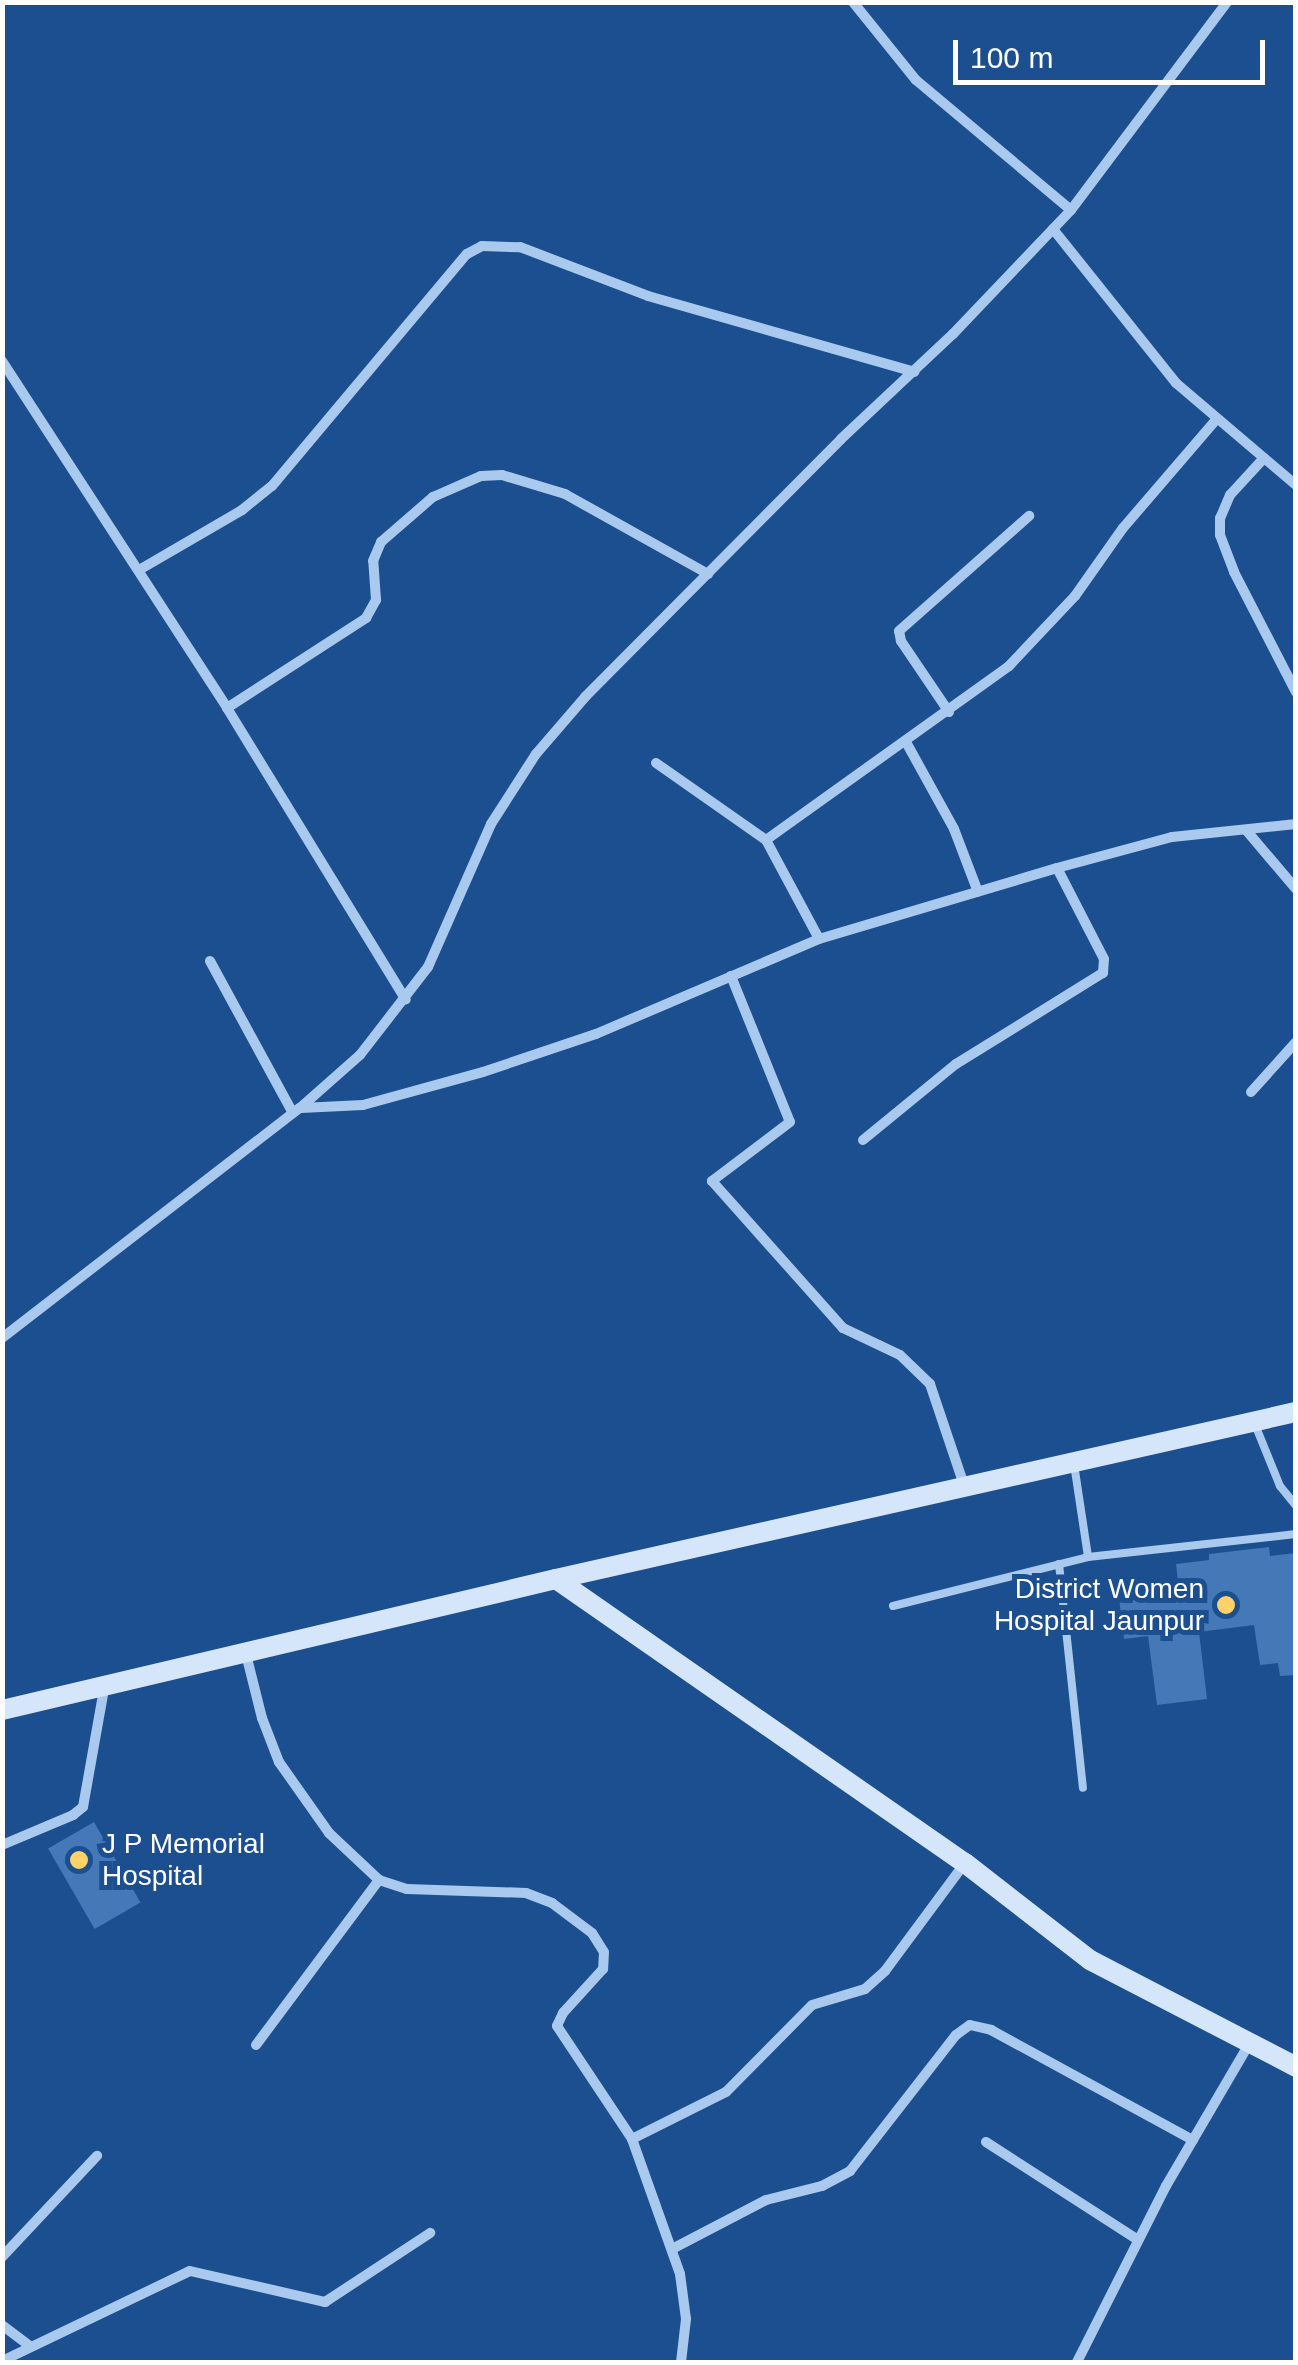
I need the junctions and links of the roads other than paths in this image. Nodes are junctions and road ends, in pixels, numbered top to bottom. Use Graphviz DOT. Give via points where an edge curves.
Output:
graph roads {
  1 [pos="853,2"];
  2 [pos="1226,2"];
  3 [pos="1071,210"];
  4 [pos="1053,229"];
  5 [pos="2,361"];
  6 [pos="914,372"];
  7 [pos="1216,420"];
  8 [pos="1264,458"];
  9 [pos="1296,485"];
  10 [pos="1028,516"];
  11 [pos="139,570"];
  12 [pos="708,574"];
  13 [pos="1294,683"];
  14 [pos="228,708"];
  15 [pos="949,712"];
  16 [pos="906,742"];
  17 [pos="656,763"];
  18 [pos="1296,824"];
  19 [pos="1246,830"];
  20 [pos="766,840"];
  21 [pos="1057,868"];
  22 [pos="1296,889"];
  23 [pos="978,892"];
  24 [pos="819,939"];
  25 [pos="210,961"];
  26 [pos="731,976"];
  27 [pos="406,1000"];
  28 [pos="1294,1047"];
  29 [pos="1250,1092"];
  30 [pos="297,1111"];
  31 [pos="863,1140"];
  32 [pos="2,1338"];
  33 [pos="1296,1412"];
  34 [pos="1253,1418"];
  35 [pos="1073,1460"];
  36 [pos="964,1485"];
  37 [pos="1296,1506"];
  38 [pos="1296,1534"];
  39 [pos="1088,1557"];
  40 [pos="1059,1564"];
  41 [pos="556,1580"];
  42 [pos="894,1606"];
  43 [pos="246,1654"];
  44 [pos="104,1689"];
  45 [pos="2,1710"];
  46 [pos="1083,1788"];
  47 [pos="2,1844"];
  48 [pos="965,1863"];
  49 [pos="379,1880"];
  50 [pos="1250,2043"];
  51 [pos="256,2046"];
  52 [pos="1296,2067"];
  53 [pos="632,2139"];
  54 [pos="1193,2140"];
  55 [pos="986,2142"];
  56 [pos="98,2156"];
  57 [pos="430,2233"];
  58 [pos="1138,2240"];
  59 [pos="672,2250"];
  60 [pos="2,2257"];
  61 [pos="2,2326"];
  62 [pos="30,2348"];
  63 [pos="2,2361"];
  64 [pos="681,2362"];
  65 [pos="1077,2362"];
  1 -- 3 [label="street" via="928,91"];
  2 -- 3 [label="street"];
  3 -- 4 [label="street"];
  4 -- 6 [label="street"];
  4 -- 7 [label="street" via="1176,382"];
  5 -- 11 [label="street"];
  6 -- 11 [label="street" via="666,301 520,247 482,246 467,254 272,486"];
  6 -- 12 [label="street"];
  7 -- 8 [label="street"];
  7 -- 15 [label="street" via="1123,528 1076,596 1008,666"];
  8 -- 9 [label="street"];
  8 -- 13 [label="street" via="1230,496 1220,535"];
  10 -- 15 [label="street" via="899,631"];
  11 -- 14 [label="street"];
  12 -- 14 [label="street" via="565,494 502,475 481,476 433,498 381,542 373,561 376,600 366,618"];
  12 -- 27 [label="street" via="536,754 491,824 436,950"];
  14 -- 27 [label="street"];
  15 -- 16 [label="street"];
  16 -- 20 [label="street"];
  16 -- 23 [label="street" via="954,828"];
  17 -- 20 [label="street"];
  18 -- 19 [label="street"];
  19 -- 21 [label="street" via="1172,837"];
  19 -- 22 [label="street"];
  20 -- 24 [label="street"];
  21 -- 23 [label="street"];
  21 -- 31 [label="street" via="1104,959 1103,973 956,1064"];
  23 -- 24 [label="street"];
  24 -- 26 [label="street"];
  25 -- 30 [label="street"];
  26 -- 30 [label="street" via="596,1034 483,1072 362,1106"];
  26 -- 36 [label="street" via="790,1122 712,1182 843,1328 900,1354 930,1384"];
  27 -- 30 [label="street" via="360,1055"];
  28 -- 29 [label="street"];
  30 -- 32 [label="street"];
  33 -- 34 [label="main road"];
  34 -- 35 [label="main road"];
  34 -- 37 [label="lane" via="1280,1486"];
  35 -- 36 [label="main road"];
  35 -- 39 [label="lane"];
  36 -- 41 [label="main road"];
  38 -- 39 [label="lane"];
  39 -- 40 [label="lane"];
  40 -- 42 [label="lane"];
  40 -- 46 [label="lane"];
  41 -- 43 [label="main road"];
  41 -- 48 [label="main road"];
  43 -- 44 [label="main road"];
  43 -- 49 [label="street" via="279,1762 329,1833"];
  44 -- 45 [label="main road"];
  44 -- 47 [label="street" via="83,1806"];
  48 -- 50 [label="main road" via="1090,1960"];
  48 -- 53 [label="street" via="886,1971 865,1988 812,2005 726,2092"];
  49 -- 51 [label="street"];
  49 -- 53 [label="street" via="407,1888 526,1893 592,1933 604,1952 603,1969 557,2026"];
  50 -- 52 [label="main road"];
  50 -- 54 [label="street"];
  53 -- 59 [label="street"];
  54 -- 58 [label="street"];
  54 -- 59 [label="street" via="990,2030 970,2026 850,2171 750,2207"];
  55 -- 58 [label="street"];
  56 -- 60 [label="street"];
  57 -- 62 [label="street" via="318,2303 190,2270"];
  58 -- 65 [label="street"];
  59 -- 64 [label="street" via="686,2319"];
  61 -- 62 [label="street"];
  62 -- 63 [label="street"];
}
